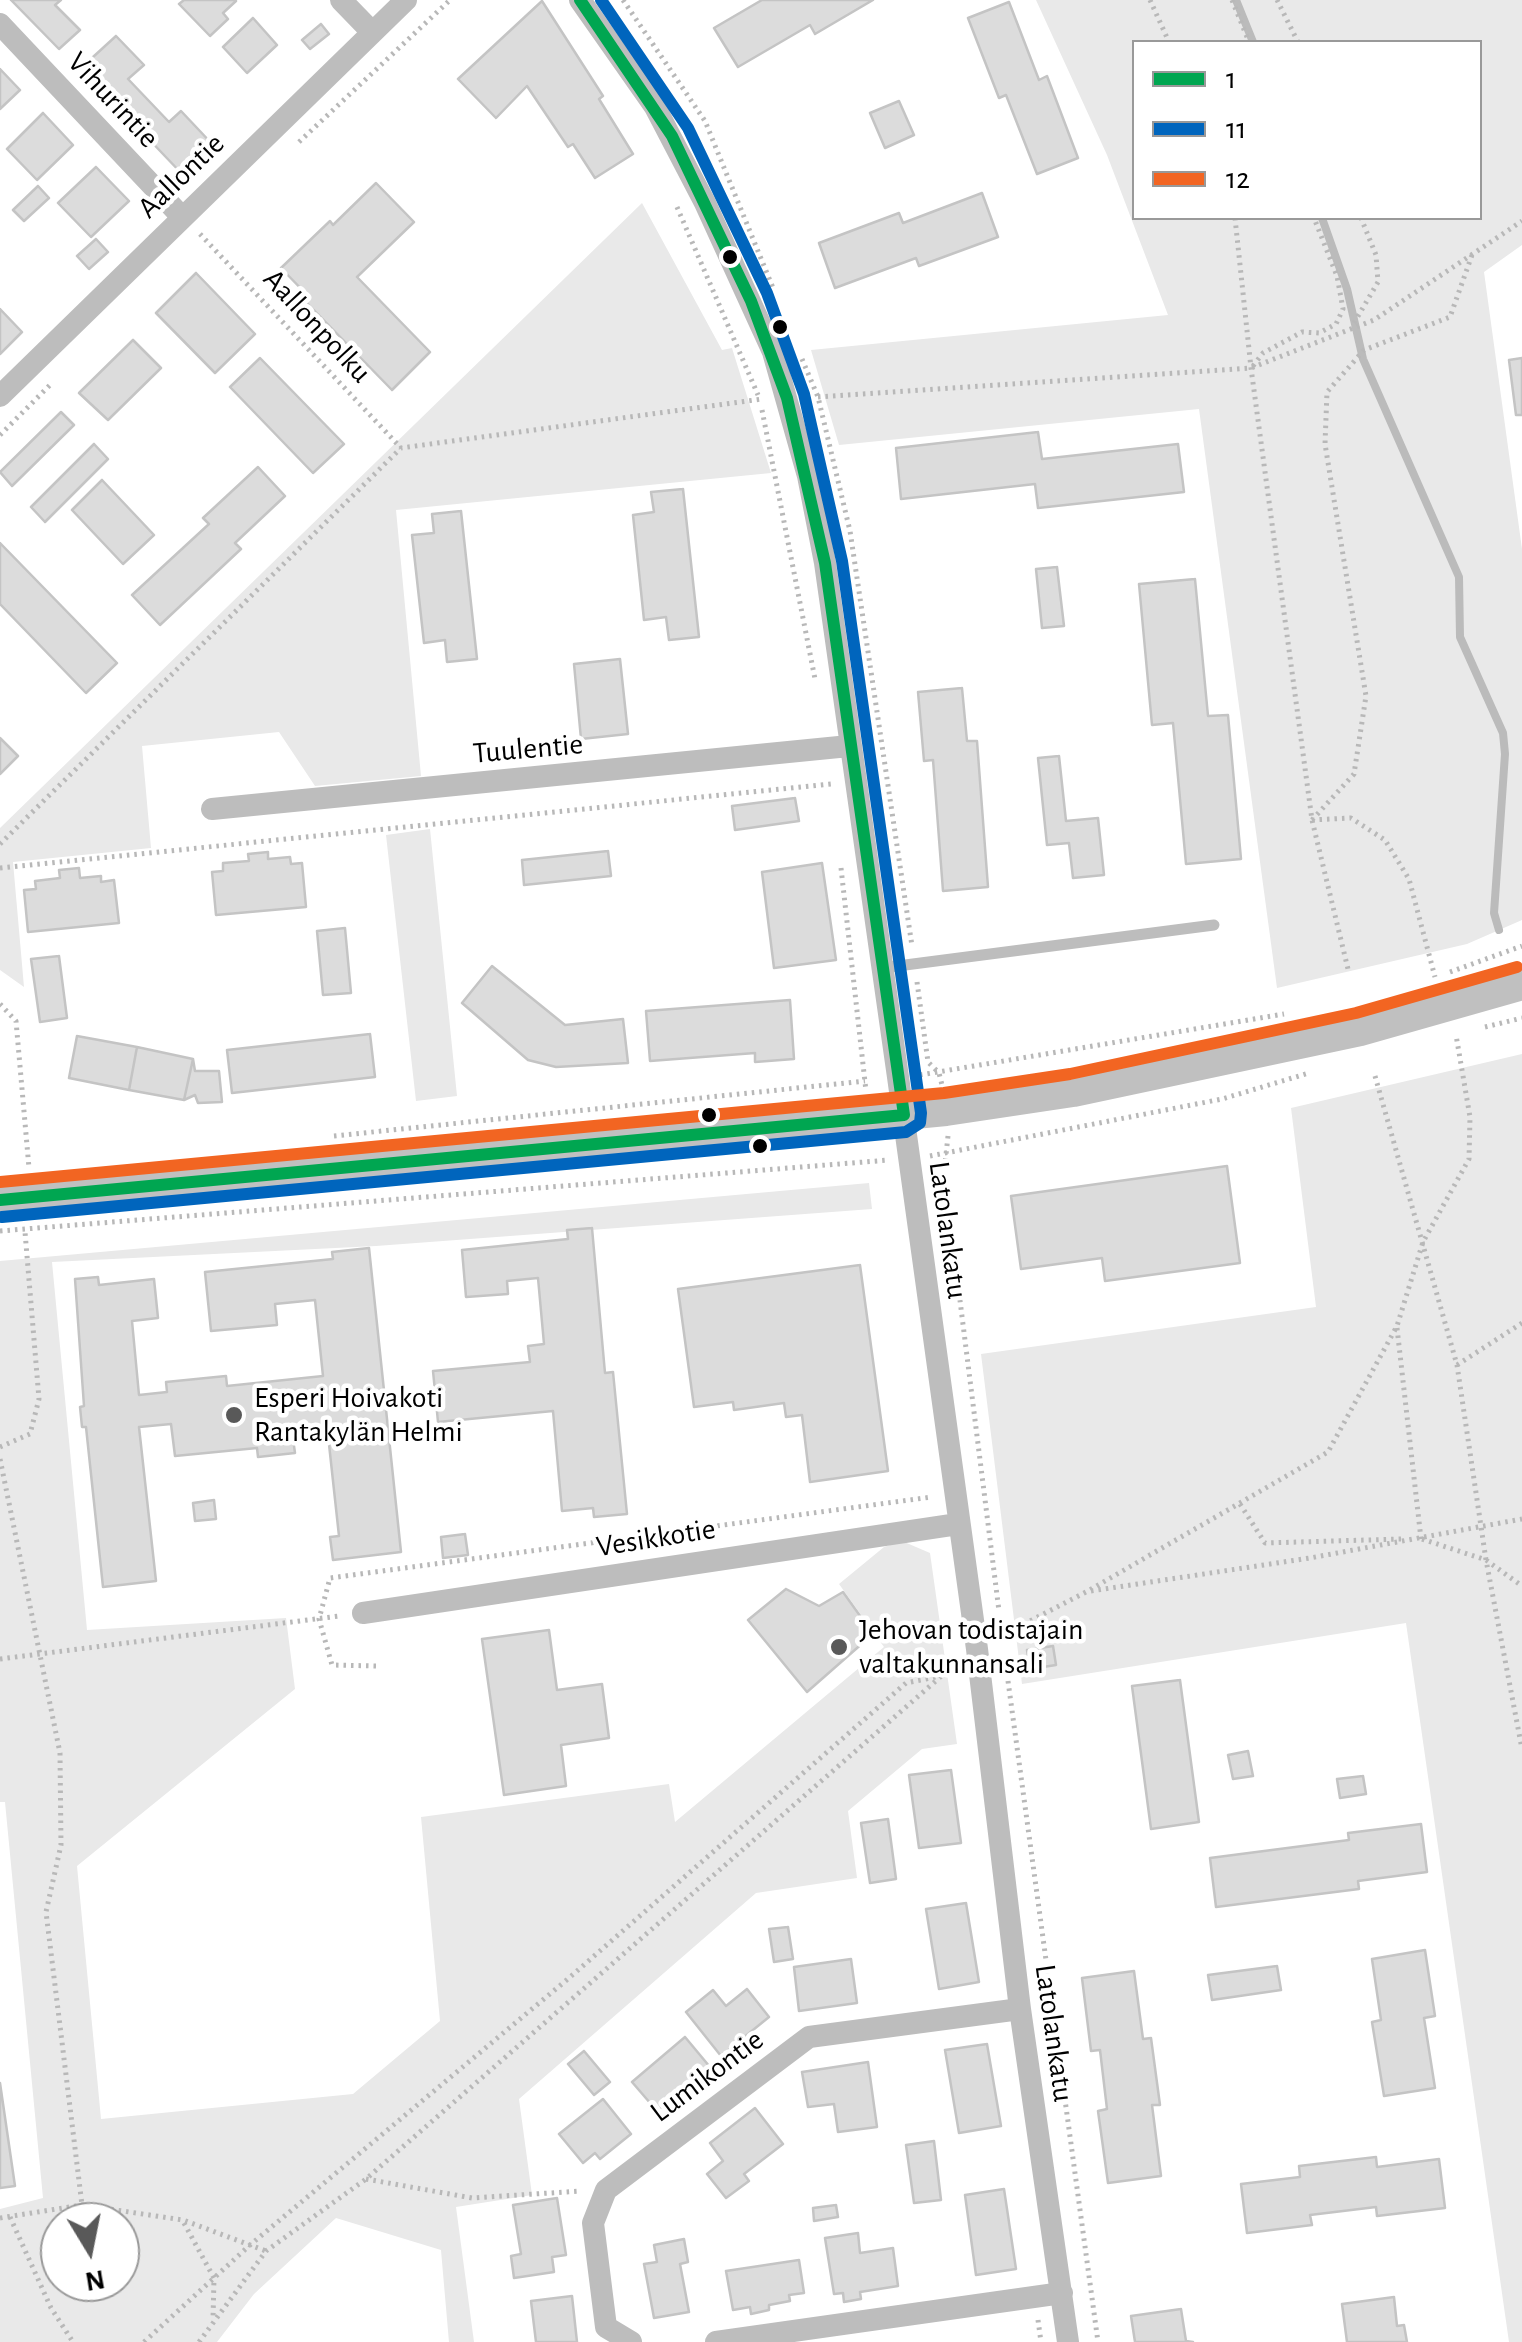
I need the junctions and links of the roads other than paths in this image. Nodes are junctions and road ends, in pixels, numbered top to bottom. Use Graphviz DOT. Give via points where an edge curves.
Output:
graph roads {
  1 [pos="341,0"];
  2 [pos="406,0"];
  3 [pos="580,0"];
  4 [pos="0,24"];
  5 [pos="372,32"];
  6 [pos="182,217"];
  7 [pos="0,396"];
  8 [pos="839,748"];
  9 [pos="212,809"];
  10 [pos="1214,925"];
  11 [pos="882,968"];
  12 [pos="1522,984"];
  13 [pos="904,1115"];
  14 [pos="7,1186"];
  15 [pos="958,1524"];
  16 [pos="363,1613"];
  17 [pos="1020,2010"];
  18 [pos="1062,2293"];
  19 [pos="630,2342"];
  20 [pos="716,2342"];
  21 [pos="1068,2342"];
  1 -- 5 [label="street"];
  2 -- 5 [label="street, Aallontie"];
  3 -- 8 [label="street, Latolankatu" via="672,136 751,300 788,398 825,563"];
  4 -- 6 [label="street, Vihurintie"];
  5 -- 6 [label="street, Aallontie"];
  6 -- 7 [label="street, Aallontie"];
  8 -- 9 [label="street, Tuulentie"];
  8 -- 11 [label="street, Latolankatu"];
  10 -- 11 [label="lane"];
  11 -- 13 [label="street, Latolankatu"];
  12 -- 13 [label="main road" via="1360,1030 1092,1087"];
  13 -- 14 [label="main road"];
  13 -- 15 [label="street, Latolankatu"];
  15 -- 16 [label="street, Vesikkotie"];
  15 -- 17 [label="street, Latolankatu"];
  17 -- 18 [label="street, Latolankatu"];
  17 -- 19 [label="street, Lumikontie" via="808,2037 606,2190 593,2223 606,2327"];
  18 -- 20 [label="street"];
  18 -- 21 [label="street, Latolankatu"];
}
